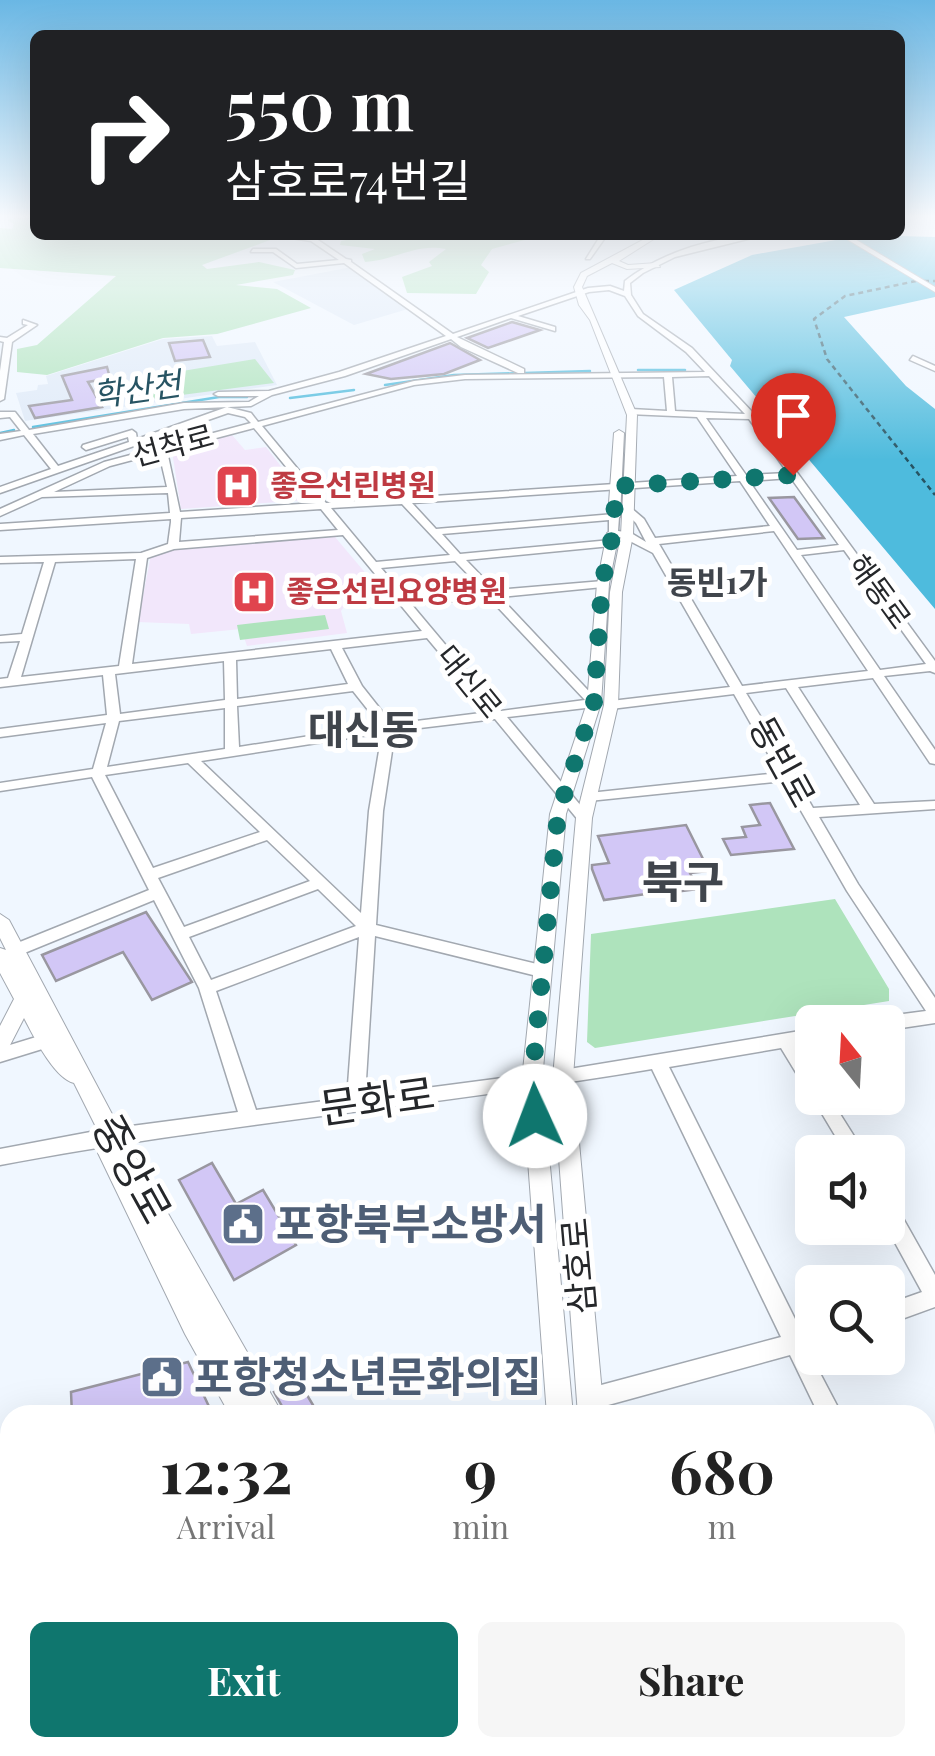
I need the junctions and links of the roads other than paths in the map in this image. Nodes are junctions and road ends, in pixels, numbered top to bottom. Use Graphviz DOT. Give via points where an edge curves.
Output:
graph roads {
  1 [pos="392,296"];
  2 [pos="576,296"];
  3 [pos="580,296"];
  4 [pos="628,296"];
  5 [pos="514,317"];
  6 [pos="26,322"];
  7 [pos="552,329"];
  8 [pos="456,336"];
  9 [pos="4,340"];
  10 [pos="685,346"];
  11 [pos="913,358"];
  12 [pos="674,369"];
  13 [pos="935,369"];
  14 [pos="521,371"];
  15 [pos="610,371"];
  16 [pos="710,372"];
  17 [pos="688,376"];
  18 [pos="269,393"];
  19 [pos="353,398"];
  20 [pos="0,399"];
  21 [pos="250,409"];
  22 [pos="632,412"];
  23 [pos="0,414"];
  24 [pos="671,414"];
  25 [pos="700,415"];
  26 [pos="752,417"];
  27 [pos="259,424"];
  28 [pos="0,428"];
  29 [pos="23,428"];
  30 [pos="0,437"];
  31 [pos="162,448"];
  32 [pos="51,464"];
  33 [pos="793,475"];
  34 [pos="744,479"];
  35 [pos="0,481"];
  36 [pos="616,486"];
  37 [pos="629,486"];
  38 [pos="0,490"];
  39 [pos="172,490"];
  40 [pos="36,496"];
  41 [pos="404,500"];
  42 [pos="326,506"];
  43 [pos="628,509"];
  44 [pos="0,513"];
  45 [pos="175,518"];
  46 [pos="2,528"];
  47 [pos="777,528"];
  48 [pos="347,532"];
  49 [pos="434,532"];
  50 [pos="618,536"];
  51 [pos="174,546"];
  52 [pos="653,547"];
  53 [pos="846,547"];
  54 [pos="794,553"];
  55 [pos="142,556"];
  56 [pos="51,557"];
  57 [pos="458,558"];
  58 [pos="0,560"];
  59 [pos="374,565"];
  60 [pos="602,584"];
  61 [pos="492,594"];
  62 [pos="404,602"];
  63 [pos="430,634"];
  64 [pos="26,637"];
  65 [pos="0,639"];
  66 [pos="335,646"];
  67 [pos="230,656"];
  68 [pos="934,668"];
  69 [pos="116,669"];
  70 [pos="876,674"];
  71 [pos="6,682"];
  72 [pos="790,684"];
  73 [pos="356,687"];
  74 [pos="741,690"];
  75 [pos="594,703"];
  76 [pos="230,704"];
  77 [pos="611,705"];
  78 [pos="114,717"];
  79 [pos="498,717"];
  80 [pos="390,728"];
  81 [pos="0,733"];
  82 [pos="232,750"];
  83 [pos="192,759"];
  84 [pos="935,760"];
  85 [pos="98,775"];
  86 [pos="790,776"];
  87 [pos="0,787"];
  88 [pos="562,797"];
  89 [pos="589,797"];
  90 [pos="935,804"];
  91 [pos="869,808"];
  92 [pos="811,813"];
  93 [pos="584,818"];
  94 [pos="267,834"];
  95 [pos="150,875"];
  96 [pos="320,883"];
  97 [pos="156,893"];
  98 [pos="0,920"];
  99 [pos="366,928"];
  100 [pos="181,934"];
  101 [pos="8,952"];
  102 [pos="541,971"];
  103 [pos="206,988"];
  104 [pos="29,991"];
  105 [pos="935,1013"];
  106 [pos="905,1019"];
  107 [pos="795,1039"];
  108 [pos="786,1040"];
  109 [pos="46,1041"];
  110 [pos="0,1045"];
  111 [pos="0,1054"];
  112 [pos="795,1055"];
  113 [pos="656,1062"];
  114 [pos="563,1077"];
  115 [pos="532,1080"];
  116 [pos="356,1102"];
  117 [pos="250,1120"];
  118 [pos="107,1138"];
  119 [pos="0,1156"];
  120 [pos="905,1241"];
  121 [pos="935,1296"];
  122 [pos="905,1307"];
  123 [pos="795,1323"];
  124 [pos="795,1345"];
  125 [pos="817,1375"];
  126 [pos="238,1405"];
  127 [pos="264,1405"];
  128 [pos="559,1405"];
  129 [pos="590,1405"];
  130 [pos="597,1405"];
  131 [pos="827,1405"];
  1 -- 8 [label="street"];
  2 -- 5 [label="street"];
  3 -- 15 [label="main road, 삼호로"];
  4 -- 10 [label="street, 해동로" via="640,315"];
  5 -- 7 [label="street"];
  5 -- 8 [label="street"];
  6 -- 9 [label="street" via="33,325"];
  8 -- 14 [label="street"];
  8 -- 18 [label="street"];
  9 -- 20 [label="street"];
  10 -- 12 [label="street" via="686,360"];
  10 -- 16 [label="street, 해동로"];
  11 -- 13 [label="street"];
  12 -- 15 [label="street, 선착로"];
  12 -- 16 [label="street, 선착로"];
  12 -- 17 [label="street, 선착로"];
  12 -- 17 [label="street" via="692,370"];
  12 -- 24 [label="street"];
  14 -- 15 [label="street, 선착로"];
  14 -- 19 [label="street, 선착로" via="409,378"];
  15 -- 19 [label="street, 선착로" via="465,377"];
  15 -- 22 [label="main road, 삼호로"];
  15 -- 36 [label="main road, 삼호로" via="622,408"];
  16 -- 17 [label="street, 선착로"];
  16 -- 26 [label="street, 해동로"];
  18 -- 21 [label="street"];
  18 -- 29 [label="street" via="208,394"];
  19 -- 27 [label="street, 선착로"];
  21 -- 27 [label="street, 대신로"];
  21 -- 29 [label="street" via="198,404"];
  21 -- 32 [label="street" via="226,410 132,441 132,433 122,433"];
  22 -- 24 [label="street"];
  22 -- 37 [label="main road, 삼호로"];
  23 -- 29 [label="street" via="12,414"];
  24 -- 25 [label="street"];
  25 -- 26 [label="street"];
  25 -- 34 [label="street"];
  26 -- 33 [label="street, 해동로"];
  27 -- 31 [label="street, 선착로"];
  27 -- 42 [label="street, 대신로"];
  28 -- 29 [label="street"];
  29 -- 30 [label="street"];
  29 -- 32 [label="street"];
  31 -- 39 [label="street"];
  31 -- 40 [label="street, 선착로"];
  32 -- 35 [label="street"];
  32 -- 38 [label="street"];
  33 -- 34 [label="street"];
  33 -- 53 [label="street, 해동로"];
  34 -- 37 [label="street"];
  34 -- 47 [label="street"];
  36 -- 37 [label="street"];
  36 -- 41 [label="street"];
  36 -- 50 [label="main road, 삼호로"];
  37 -- 43 [label="main road, 삼호로"];
  39 -- 40 [label="street"];
  39 -- 45 [label="street"];
  40 -- 44 [label="street, 선착로"];
  41 -- 42 [label="street"];
  41 -- 49 [label="street"];
  42 -- 45 [label="street"];
  42 -- 48 [label="street, 대신로"];
  43 -- 50 [label="main road, 삼호로"];
  43 -- 52 [label="street"];
  45 -- 46 [label="street"];
  45 -- 51 [label="street"];
  47 -- 52 [label="street"];
  47 -- 54 [label="street"];
  48 -- 51 [label="street"];
  48 -- 59 [label="street, 대신로"];
  49 -- 50 [label="street"];
  49 -- 57 [label="street"];
  50 -- 52 [label="street"];
  50 -- 52 [label="street, 동빈로"];
  50 -- 57 [label="street"];
  50 -- 60 [label="main road, 삼호로"];
  50 -- 77 [label="main road, 삼호로"];
  51 -- 55 [label="street"];
  52 -- 74 [label="street, 동빈로"];
  53 -- 54 [label="street"];
  53 -- 68 [label="street, 해동로"];
  54 -- 70 [label="street"];
  55 -- 56 [label="street"];
  55 -- 69 [label="street"];
  56 -- 58 [label="street"];
  56 -- 64 [label="street"];
  57 -- 59 [label="street"];
  57 -- 61 [label="street"];
  59 -- 62 [label="street, 대신로"];
  60 -- 61 [label="street"];
  60 -- 75 [label="main road, 삼호로"];
  61 -- 62 [label="street"];
  61 -- 75 [label="street"];
  62 -- 63 [label="street, 대신로"];
  63 -- 66 [label="street"];
  63 -- 79 [label="street, 대신로"];
  64 -- 65 [label="street"];
  64 -- 71 [label="street"];
  66 -- 67 [label="street"];
  66 -- 73 [label="street"];
  67 -- 69 [label="street"];
  67 -- 76 [label="street"];
  68 -- 70 [label="street"];
  69 -- 71 [label="street"];
  69 -- 78 [label="street"];
  70 -- 72 [label="street"];
  70 -- 84 [label="street"];
  72 -- 74 [label="street"];
  72 -- 91 [label="street"];
  73 -- 76 [label="street"];
  73 -- 80 [label="street"];
  74 -- 77 [label="street"];
  74 -- 86 [label="street, 동빈로"];
  75 -- 79 [label="street"];
  75 -- 88 [label="main road, 삼호로"];
  76 -- 78 [label="street"];
  76 -- 82 [label="street"];
  77 -- 89 [label="main road, 삼호로"];
  78 -- 81 [label="street"];
  78 -- 85 [label="street"];
  79 -- 80 [label="street"];
  79 -- 88 [label="street, 대신로"];
  80 -- 82 [label="street"];
  80 -- 99 [label="street"];
  82 -- 83 [label="street"];
  83 -- 85 [label="street"];
  83 -- 94 [label="street"];
  85 -- 87 [label="street"];
  85 -- 95 [label="street"];
  86 -- 89 [label="street"];
  86 -- 92 [label="street, 동빈로"];
  88 -- 93 [label="street, 대신로"];
  88 -- 102 [label="main road, 삼호로"];
  89 -- 93 [label="main road, 삼호로"];
  90 -- 91 [label="street"];
  91 -- 92 [label="street"];
  92 -- 105 [label="street, 동빈로"];
  93 -- 114 [label="main road, 삼호로"];
  94 -- 95 [label="street"];
  94 -- 96 [label="street"];
  95 -- 97 [label="street"];
  96 -- 99 [label="street"];
  96 -- 100 [label="street"];
  97 -- 100 [label="street"];
  97 -- 101 [label="street"];
  98 -- 101 [label="main road, 중앙로"];
  99 -- 102 [label="street"];
  99 -- 103 [label="street"];
  99 -- 116 [label="street"];
  100 -- 103 [label="street"];
  101 -- 104 [label="main road, 중앙로"];
  102 -- 115 [label="main road, 삼호로"];
  103 -- 117 [label="street"];
  104 -- 109 [label="main road, 중앙로"];
  104 -- 110 [label="main road"];
  104 -- 118 [label="main road, 중앙로"];
  105 -- 106 [label="street"];
  107 -- 108 [label="street, 문화로"];
  108 -- 112 [label="street"];
  108 -- 113 [label="street, 문화로"];
  109 -- 111 [label="street"];
  109 -- 118 [label="main road, 중앙로" via="74,1076"];
  113 -- 114 [label="street, 문화로"];
  113 -- 123 [label="street"];
  114 -- 115 [label="street, 문화로"];
  114 -- 129 [label="main road, 삼호로"];
  115 -- 116 [label="street, 문화로"];
  115 -- 128 [label="main road, 삼호로"];
  116 -- 117 [label="street, 문화로"];
  117 -- 118 [label="street, 문화로"];
  118 -- 119 [label="street, 문화로"];
  118 -- 126 [label="main road, 중앙로"];
  118 -- 127 [label="main road, 중앙로"];
  120 -- 121 [label="street"];
  121 -- 122 [label="street"];
  124 -- 130 [label="street"];
  125 -- 131 [label="street"];
}
